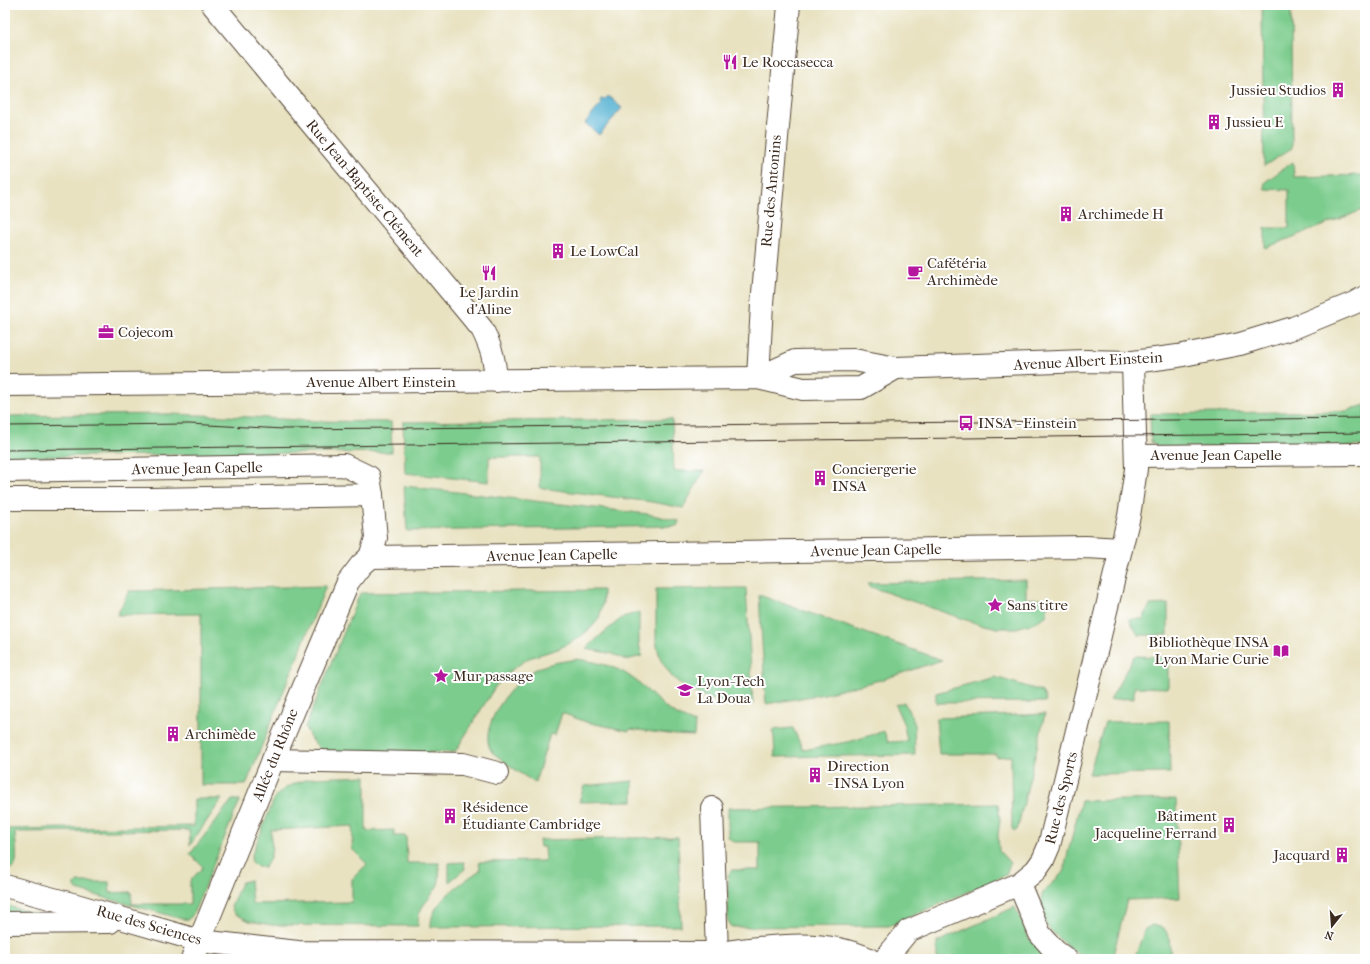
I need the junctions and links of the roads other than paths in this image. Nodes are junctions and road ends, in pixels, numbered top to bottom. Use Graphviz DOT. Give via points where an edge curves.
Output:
graph roads {
  1 [pos="213,5"];
  2 [pos="789,5"];
  3 [pos="1365,297"];
  4 [pos="1133,362"];
  5 [pos="896,368"];
  6 [pos="758,378"];
  7 [pos="496,381"];
  8 [pos="5,385"];
  9 [pos="1365,454"];
  10 [pos="1136,456"];
  11 [pos="5,472"];
  12 [pos="372,495"];
  13 [pos="5,499"];
  14 [pos="1121,549"];
  15 [pos="370,557"];
  16 [pos="273,760"];
  17 [pos="497,773"];
  18 [pos="712,808"];
  19 [pos="1019,884"];
  20 [pos="5,886"];
  21 [pos="134,922"];
  22 [pos="5,923"];
  23 [pos="196,950"];
  24 [pos="717,953"];
  25 [pos="870,959"];
  26 [pos="885,959"];
  27 [pos="1066,959"];
  1 -- 7 [label="street, Rue Jean-Baptiste Clément" via="482,329 495,363"];
  2 -- 6 [label="street, Rue des Antonins" via="762,304"];
  3 -- 4 [label="street, Avenue Albert Einstein" via="1293,328 1240,344"];
  4 -- 5 [label="street, Avenue Albert Einstein" via="1085,361"];
  4 -- 10 [label="street"];
  5 -- 6 [label="street, Avenue Albert Einstein" via="854,360 795,361"];
  5 -- 6 [label="street, Avenue Albert Einstein" via="861,388 803,389"];
  6 -- 7 [label="street, Avenue Albert Einstein"];
  7 -- 8 [label="street, Avenue Albert Einstein"];
  9 -- 10 [label="street, Avenue Jean Capelle"];
  10 -- 14 [label="street, Avenue Jean Capelle" via="1129,516"];
  11 -- 12 [label="street, Avenue Jean Capelle" via="344,465 369,477"];
  12 -- 13 [label="street, Avenue Jean Capelle"];
  12 -- 15 [label="street, Avenue Jean Capelle" via="376,538"];
  14 -- 15 [label="street, Avenue Jean Capelle" via="1086,547"];
  14 -- 19 [label="street, Rue des Sports" via="1049,846 1036,870"];
  15 -- 16 [label="street, Allée du Rhône" via="348,582"];
  16 -- 17 [label="street" via="463,764"];
  16 -- 23 [label="street, Allée du Rhône"];
  18 -- 24 [label="street"];
  19 -- 26 [label="street, Rue des Sports" via="908,931"];
  19 -- 27 [label="street" via="1040,934 1054,952"];
  20 -- 21 [label="street, Rue des Sciences"];
  21 -- 22 [label="street"];
  21 -- 23 [label="street, Rue des Sciences"];
  23 -- 24 [label="street, Rue des Sciences"];
  24 -- 25 [label="street, Rue des Sciences" via="780,946 834,947"];
}
